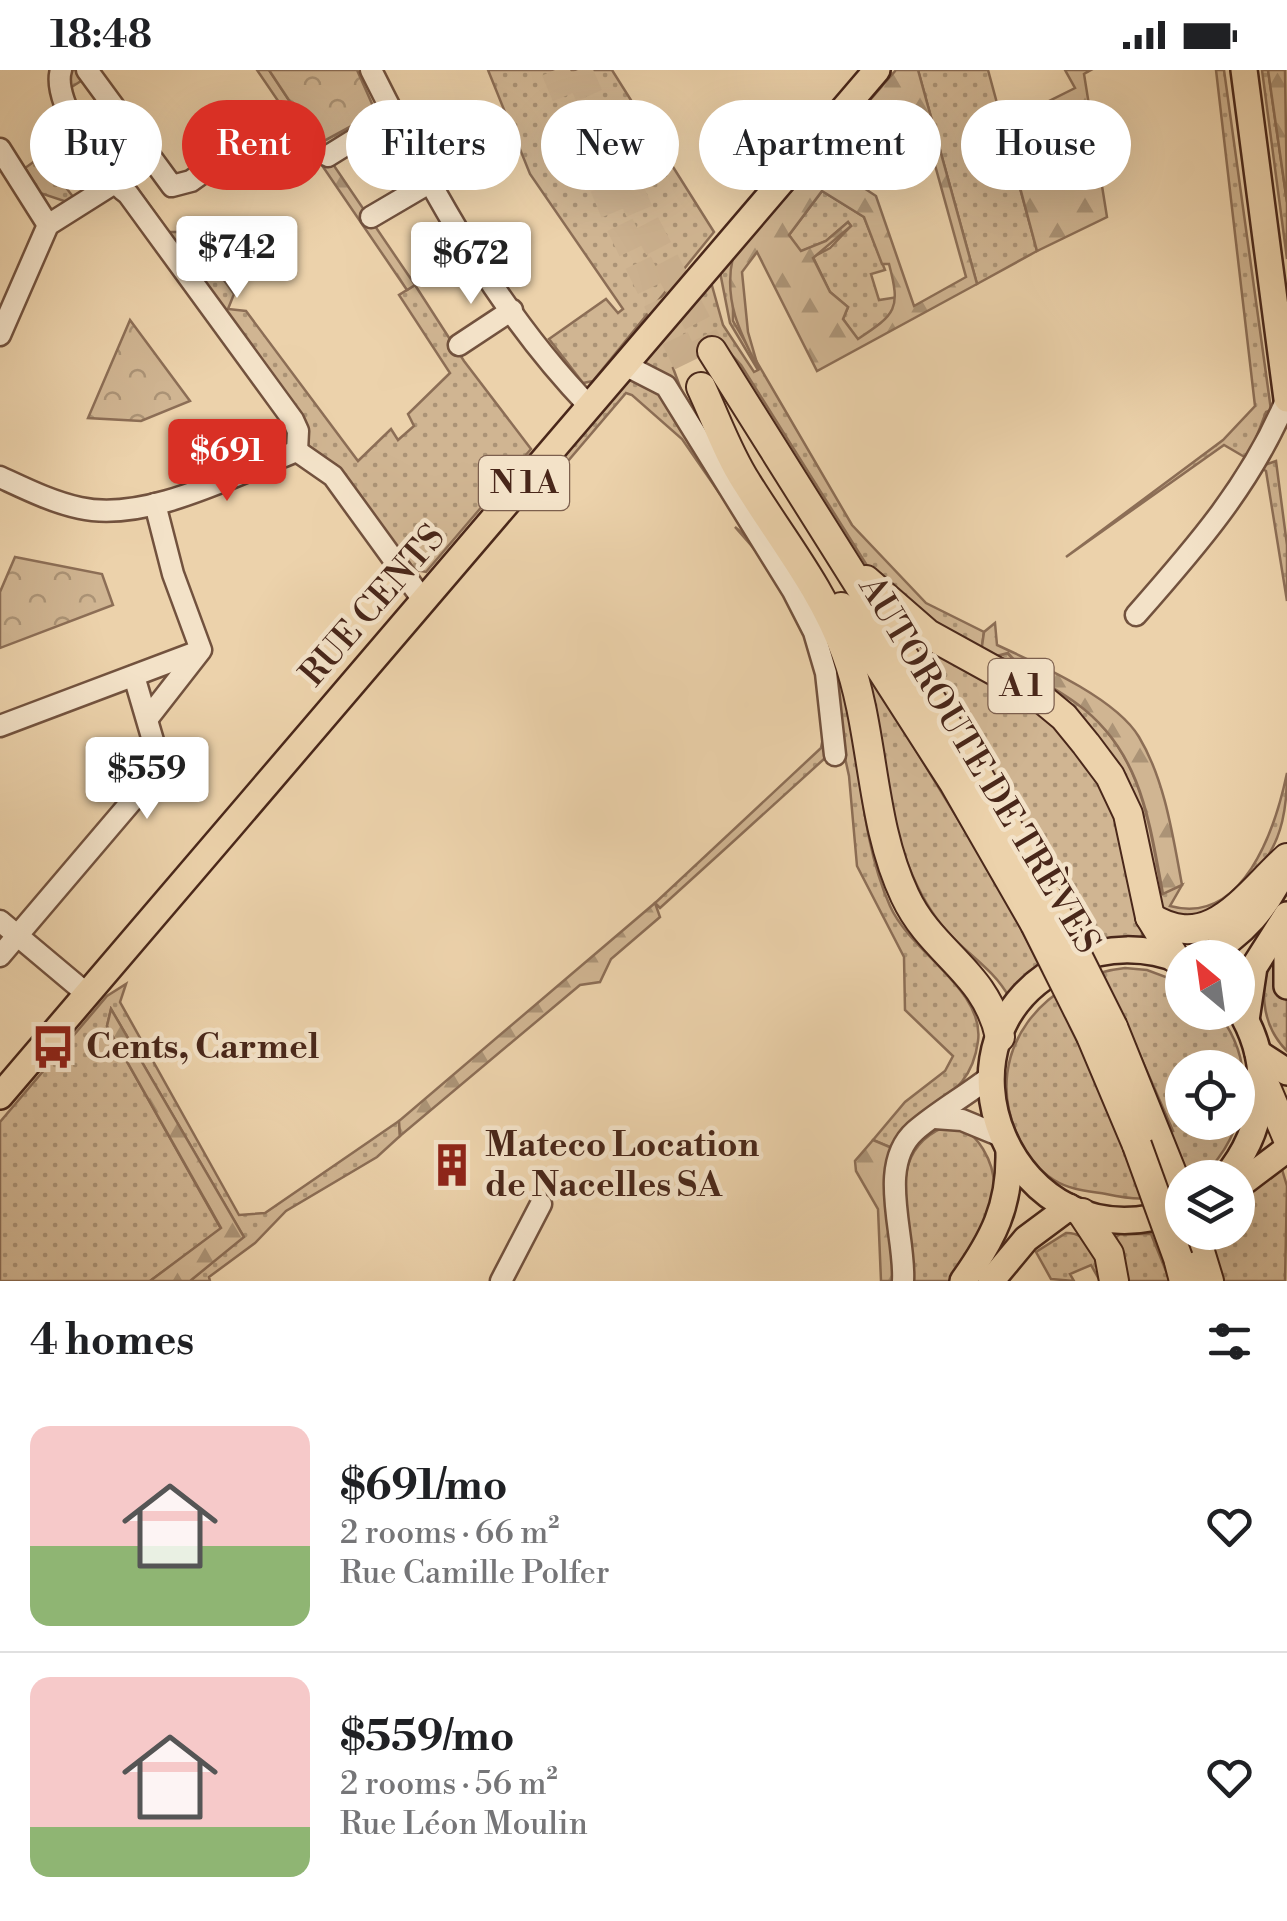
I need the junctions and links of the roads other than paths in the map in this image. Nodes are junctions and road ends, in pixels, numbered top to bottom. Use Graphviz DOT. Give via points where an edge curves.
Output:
graph roads {
  1 [pos="61,70"];
  2 [pos="87,70"];
  3 [pos="371,70"];
  4 [pos="1244,70"];
  5 [pos="866,74"];
  6 [pos="60,100"];
  7 [pos="386,100"];
  8 [pos="346,145"];
  9 [pos="0,150"];
  10 [pos="328,156"];
  11 [pos="182,183"];
  12 [pos="104,190"];
  13 [pos="122,190"];
  14 [pos="417,190"];
  15 [pos="434,190"];
  16 [pos="371,217"];
  17 [pos="48,226"];
  18 [pos="512,310"];
  19 [pos="0,335"];
  20 [pos="459,345"];
  21 [pos="624,365"];
  22 [pos="700,368"];
  23 [pos="1287,398"];
  24 [pos="590,406"];
  25 [pos="297,451"];
  26 [pos="784,473"];
  27 [pos="0,477"];
  28 [pos="155,504"];
  29 [pos="423,600"];
  30 [pos="1136,615"];
  31 [pos="201,650"];
  32 [pos="134,676"];
  33 [pos="148,718"];
  34 [pos="0,726"];
  35 [pos="835,755"];
  36 [pos="1287,861"];
  37 [pos="1287,914"];
  38 [pos="1150,916"];
  39 [pos="1046,918"];
  40 [pos="0,921"];
  41 [pos="17,936"];
  42 [pos="1171,940"];
  43 [pos="1223,940"];
  44 [pos="1287,946"];
  45 [pos="1165,955"];
  46 [pos="0,956"];
  47 [pos="1255,965"];
  48 [pos="1287,986"];
  49 [pos="87,994"];
  50 [pos="1250,1030"];
  51 [pos="1000,1037"];
  52 [pos="1269,1068"];
  53 [pos="991,1076"];
  54 [pos="0,1096"];
  55 [pos="936,1118"];
  56 [pos="1287,1137"];
  57 [pos="1148,1141"];
  58 [pos="1005,1145"];
  59 [pos="1287,1148"];
  60 [pos="1236,1160"];
  61 [pos="1255,1173"];
  62 [pos="1165,1179"];
  63 [pos="541,1204"];
  64 [pos="1075,1210"];
  65 [pos="1165,1211"];
  66 [pos="1189,1256"];
  67 [pos="501,1281"];
  68 [pos="903,1281"];
  69 [pos="963,1281"];
  70 [pos="991,1281"];
  71 [pos="1114,1281"];
  72 [pos="1209,1281"];
  1 -- 6 [label="street"];
  2 -- 11 [label="street" via="172,186"];
  3 -- 7 [label="street"];
  4 -- 23 [label="main road"];
  5 -- 21 [label="main road, RUE CENTS / N 1A"];
  8 -- 10 [label="street"];
  9 -- 17 [label="street"];
  12 -- 17 [label="street"];
  13 -- 25 [label="street" via="293,420"];
  14 -- 16 [label="street"];
  15 -- 18 [label="street"];
  17 -- 19 [label="street"];
  18 -- 20 [label="street"];
  18 -- 24 [label="street"];
  21 -- 24 [label="main road, RUE CENTS / N 1A"];
  21 -- 35 [label="street" via="666,386 793,591 826,673"];
  22 -- 26 [label="highway, AUTOROUTE DE TRÈVES / A 1"];
  22 -- 39 [label="highway, AUTOROUTE DE TRÈVES / A 1" via="954,783"];
  22 -- 51 [label="highway" via="744,478 844,647 862,705 883,830 906,898 930,937 982,988"];
  23 -- 30 [label="street" via="1268,444 1218,522"];
  24 -- 29 [label="main road, RUE CENTS / N 1A"];
  25 -- 28 [label="street"];
  25 -- 29 [label="street" via="333,476"];
  26 -- 38 [label="highway, A 1" via="889,604 1064,717 1110,776 1128,814"];
  26 -- 39 [label="highway, AUTOROUTE DE TRÈVES / A 1" via="974,768"];
  27 -- 28 [label="street" via="82,509"];
  28 -- 31 [label="street"];
  29 -- 49 [label="main road, RUE CENTS / N 1A"];
  31 -- 32 [label="street"];
  31 -- 33 [label="street"];
  32 -- 33 [label="street"];
  32 -- 34 [label="street"];
  33 -- 41 [label="street" via="159,761 154,775"];
  36 -- 38 [label="highway" via="1223,918 1196,932 1168,928"];
  36 -- 43 [label="main road" via="1246,928"];
  37 -- 47 [label="main road"];
  38 -- 42 [label="highway, A 1"];
  39 -- 57 [label="highway, AUTOROUTE DE TRÈVES / A 1, bridge"];
  40 -- 41 [label="street"];
  41 -- 46 [label="street"];
  41 -- 49 [label="street"];
  44 -- 48 [label="main road"];
  45 -- 51 [label="main road" via="1129,949 1060,966 1024,996"];
  49 -- 54 [label="main road, RUE CENTS / N 1A"];
  50 -- 52 [label="main road"];
  51 -- 53 [label="main road"];
  52 -- 56 [label="highway"];
  52 -- 60 [label="main road" via="1252,1134"];
  53 -- 55 [label="street"];
  53 -- 58 [label="main road"];
  55 -- 58 [label="street" via="962,1120"];
  55 -- 68 [label="street" via="913,1132 898,1156"];
  57 -- 62 [label="highway, AUTOROUTE DE TRÈVES / A 1"];
  57 -- 66 [label="highway, AUTOROUTE DE TRÈVES / A 1, bridge"];
  58 -- 64 [label="main road" via="1035,1185"];
  58 -- 69 [label="main road" via="1010,1182 998,1226"];
  59 -- 61 [label="main road"];
  63 -- 67 [label="street"];
  64 -- 65 [label="main road" via="1122,1220"];
  64 -- 70 [label="main road" via="1026,1239"];
  64 -- 71 [label="highway" via="1109,1254"];
  66 -- 72 [label="highway, AUTOROUTE DE TRÈVES / A 1"];
}
